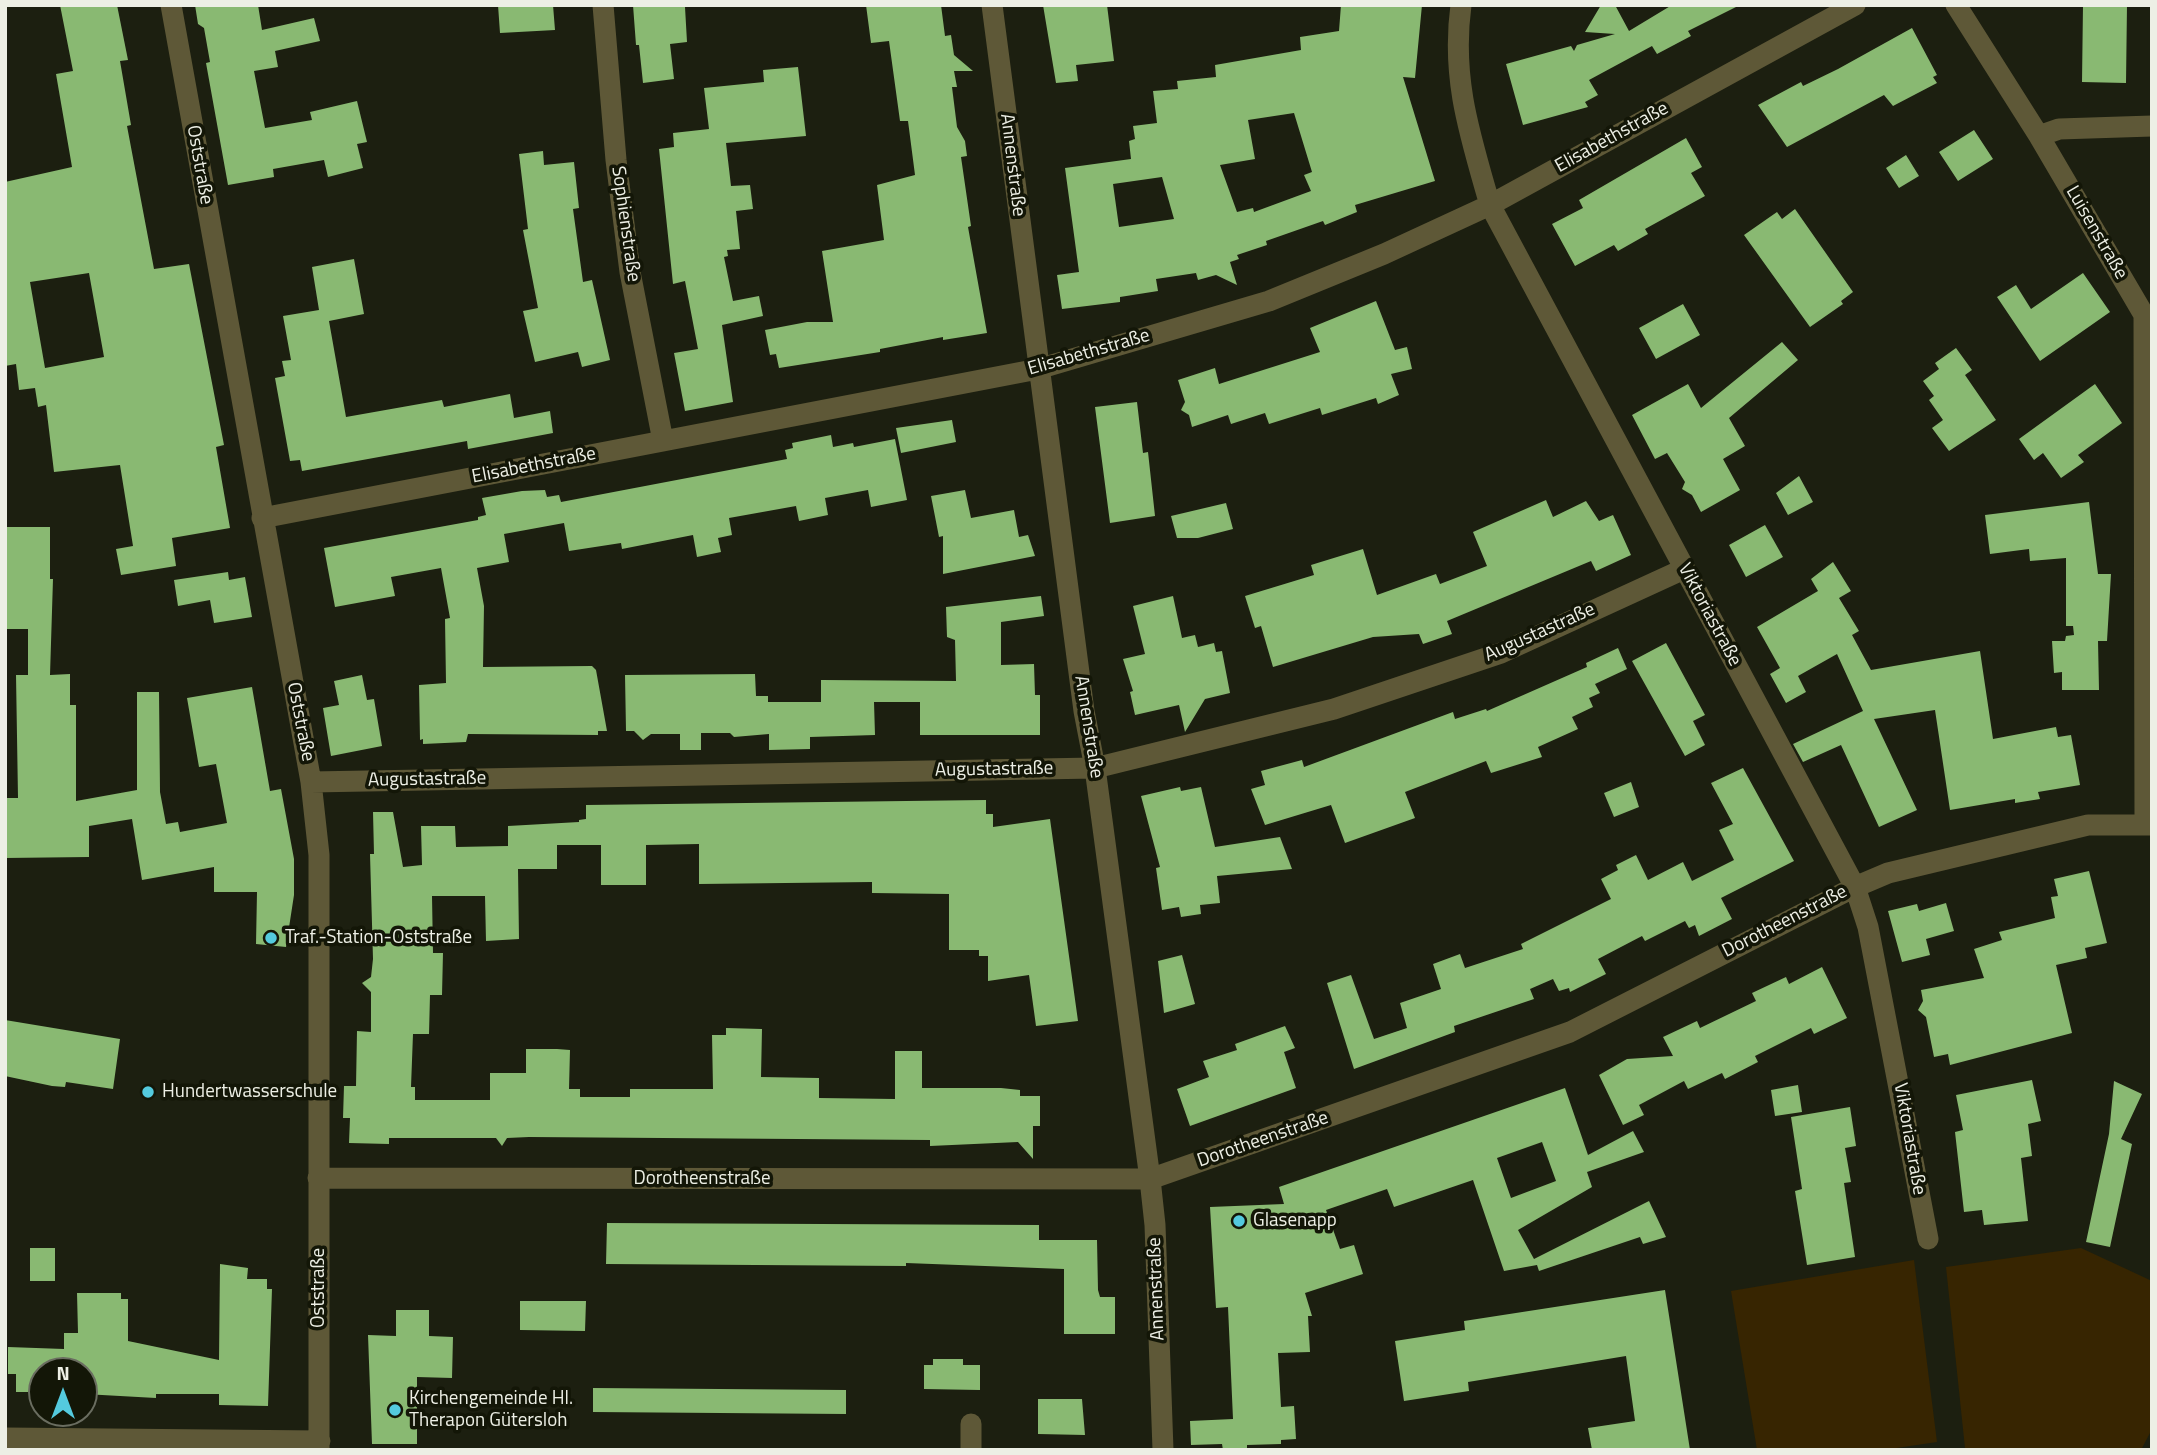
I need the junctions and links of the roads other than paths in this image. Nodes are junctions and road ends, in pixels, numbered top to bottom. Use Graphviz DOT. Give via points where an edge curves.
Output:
graph roads {
  1 [pos="170,5"];
  2 [pos="603,5"];
  3 [pos="992,5"];
  4 [pos="1461,5"];
  5 [pos="1855,5"];
  6 [pos="1956,5"];
  7 [pos="2152,126"];
  8 [pos="2039,136"];
  9 [pos="1490,205"];
  10 [pos="1038,369"];
  11 [pos="663,441"];
  12 [pos="262,517"];
  13 [pos="1684,569"];
  14 [pos="1095,768"];
  15 [pos="311,782"];
  16 [pos="2148,824"];
  17 [pos="1855,887"];
  18 [pos="318,1178"];
  19 [pos="1150,1179"];
  20 [pos="1928,1239"];
  21 [pos="971,1424"];
  22 [pos="5,1438"];
  23 [pos="320,1446"];
  24 [pos="971,1450"];
  25 [pos="1163,1450"];
  1 -- 12 [label="street, Oststraße"];
  2 -- 11 [label="street, Sophienstraße" via="615,160 630,272"];
  3 -- 10 [label="street, Annenstraße"];
  4 -- 9 [label="street, Viktoriastraße" via="1457,36 1462,106"];
  5 -- 9 [label="street, Elisabethstraße"];
  6 -- 8 [label="street, Luisenstraße"];
  7 -- 8 [label="street" via="2059,129"];
  8 -- 16 [label="street, Luisenstraße" via="2144,315"];
  9 -- 10 [label="street, Elisabethstraße" via="1269,301"];
  9 -- 13 [label="street, Viktoriastraße"];
  10 -- 11 [label="street, Elisabethstraße"];
  10 -- 14 [label="street, Annenstraße"];
  11 -- 12 [label="street, Elisabethstraße"];
  12 -- 15 [label="street, Oststraße"];
  13 -- 14 [label="street, Augustastraße" via="1488,657 1334,709"];
  13 -- 17 [label="street, Viktoriastraße"];
  14 -- 15 [label="street, Augustastraße"];
  14 -- 19 [label="street, Annenstraße"];
  15 -- 18 [label="street, Oststraße" via="319,855"];
  16 -- 17 [label="street, Dorotheenstraße" via="2088,825 1888,873"];
  17 -- 19 [label="street, Dorotheenstraße" via="1570,1032"];
  17 -- 20 [label="street, Viktoriastraße" via="1871,939"];
  18 -- 19 [label="street, Dorotheenstraße"];
  18 -- 23 [label="street, Oststraße"];
  19 -- 25 [label="street, Annenstraße"];
  21 -- 24 [label="street"];
  22 -- 23 [label="street"];
}
